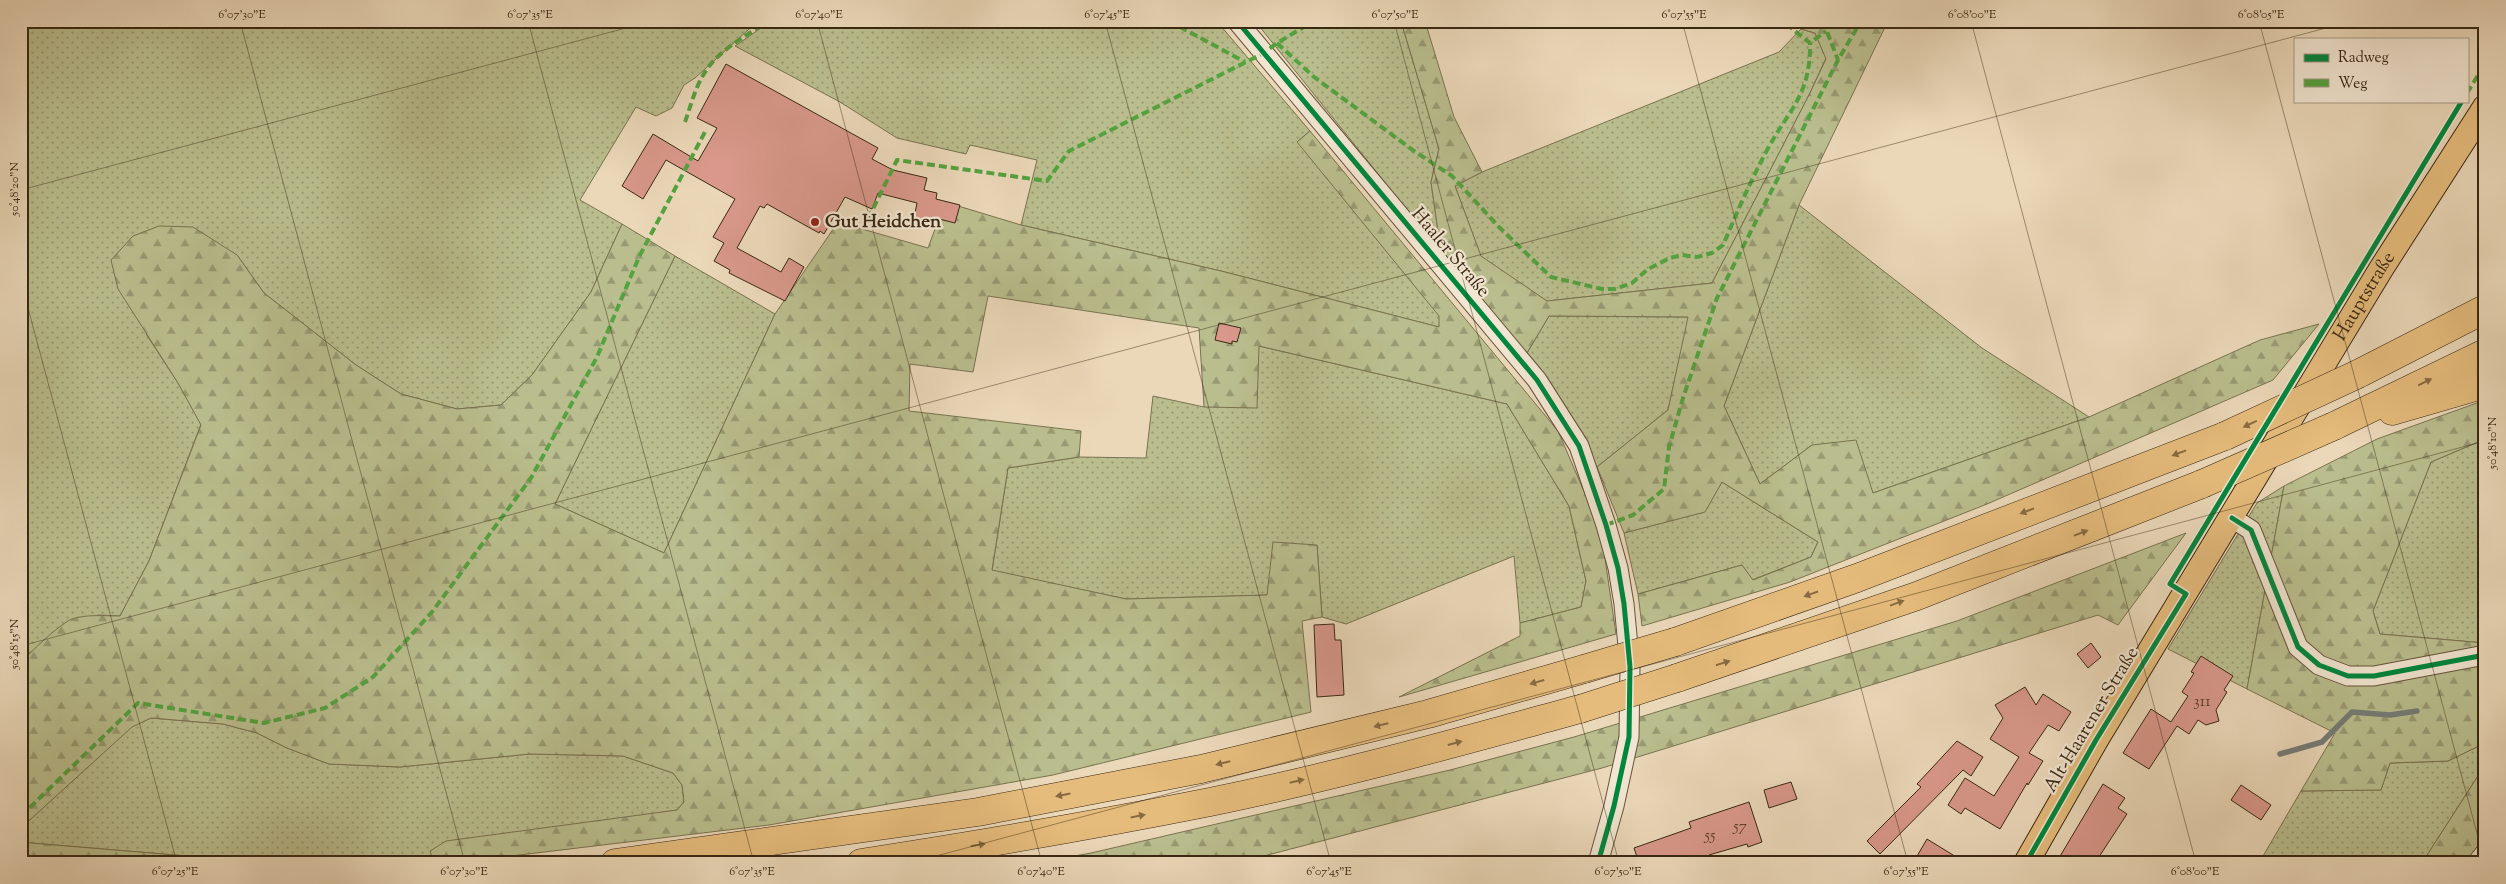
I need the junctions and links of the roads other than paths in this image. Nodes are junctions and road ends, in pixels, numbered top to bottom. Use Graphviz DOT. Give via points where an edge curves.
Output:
graph roads {
  1 [pos="1237,21"];
  2 [pos="2485,107"];
  3 [pos="2485,309"];
  4 [pos="2485,353"];
  5 [pos="2485,384"];
  6 [pos="2334,426"];
  7 [pos="2249,489"];
  8 [pos="2232,518"];
  9 [pos="2485,655"];
  10 [pos="2485,853"];
  11 [pos="615,863"];
  12 [pos="861,863"];
  13 [pos="1598,863"];
  14 [pos="2026,863"];
  15 [pos="2477,863"];
  1 -- 13 [label="street, Haaler Straße" via="1537,380 1579,446 1618,568 1630,667 1629,737"];
  2 -- 7 [label="main road, Hauptstraße" via="2381,269"];
  3 -- 11 [label="highway, one-way, bridge" via="2358,374 2225,436 1857,578 1674,642 1584,669 1428,714 1201,769 978,812"];
  6 -- 4 [label="highway, one-way"];
  5 -- 6 [label="highway"];
  12 -- 6 [label="highway, one-way, bridge" via="992,843 1212,802 1432,749 1580,708 1900,602 2202,484"];
  7 -- 8 [label="main road, Alt-Haarener Straße"];
  8 -- 9 [label="street" via="2251,530 2298,647 2319,665 2348,676 2374,676"];
  8 -- 14 [label="main road, Alt-Haarener Straße" via="2096,740"];
  10 -- 15 [label="street"];
}
